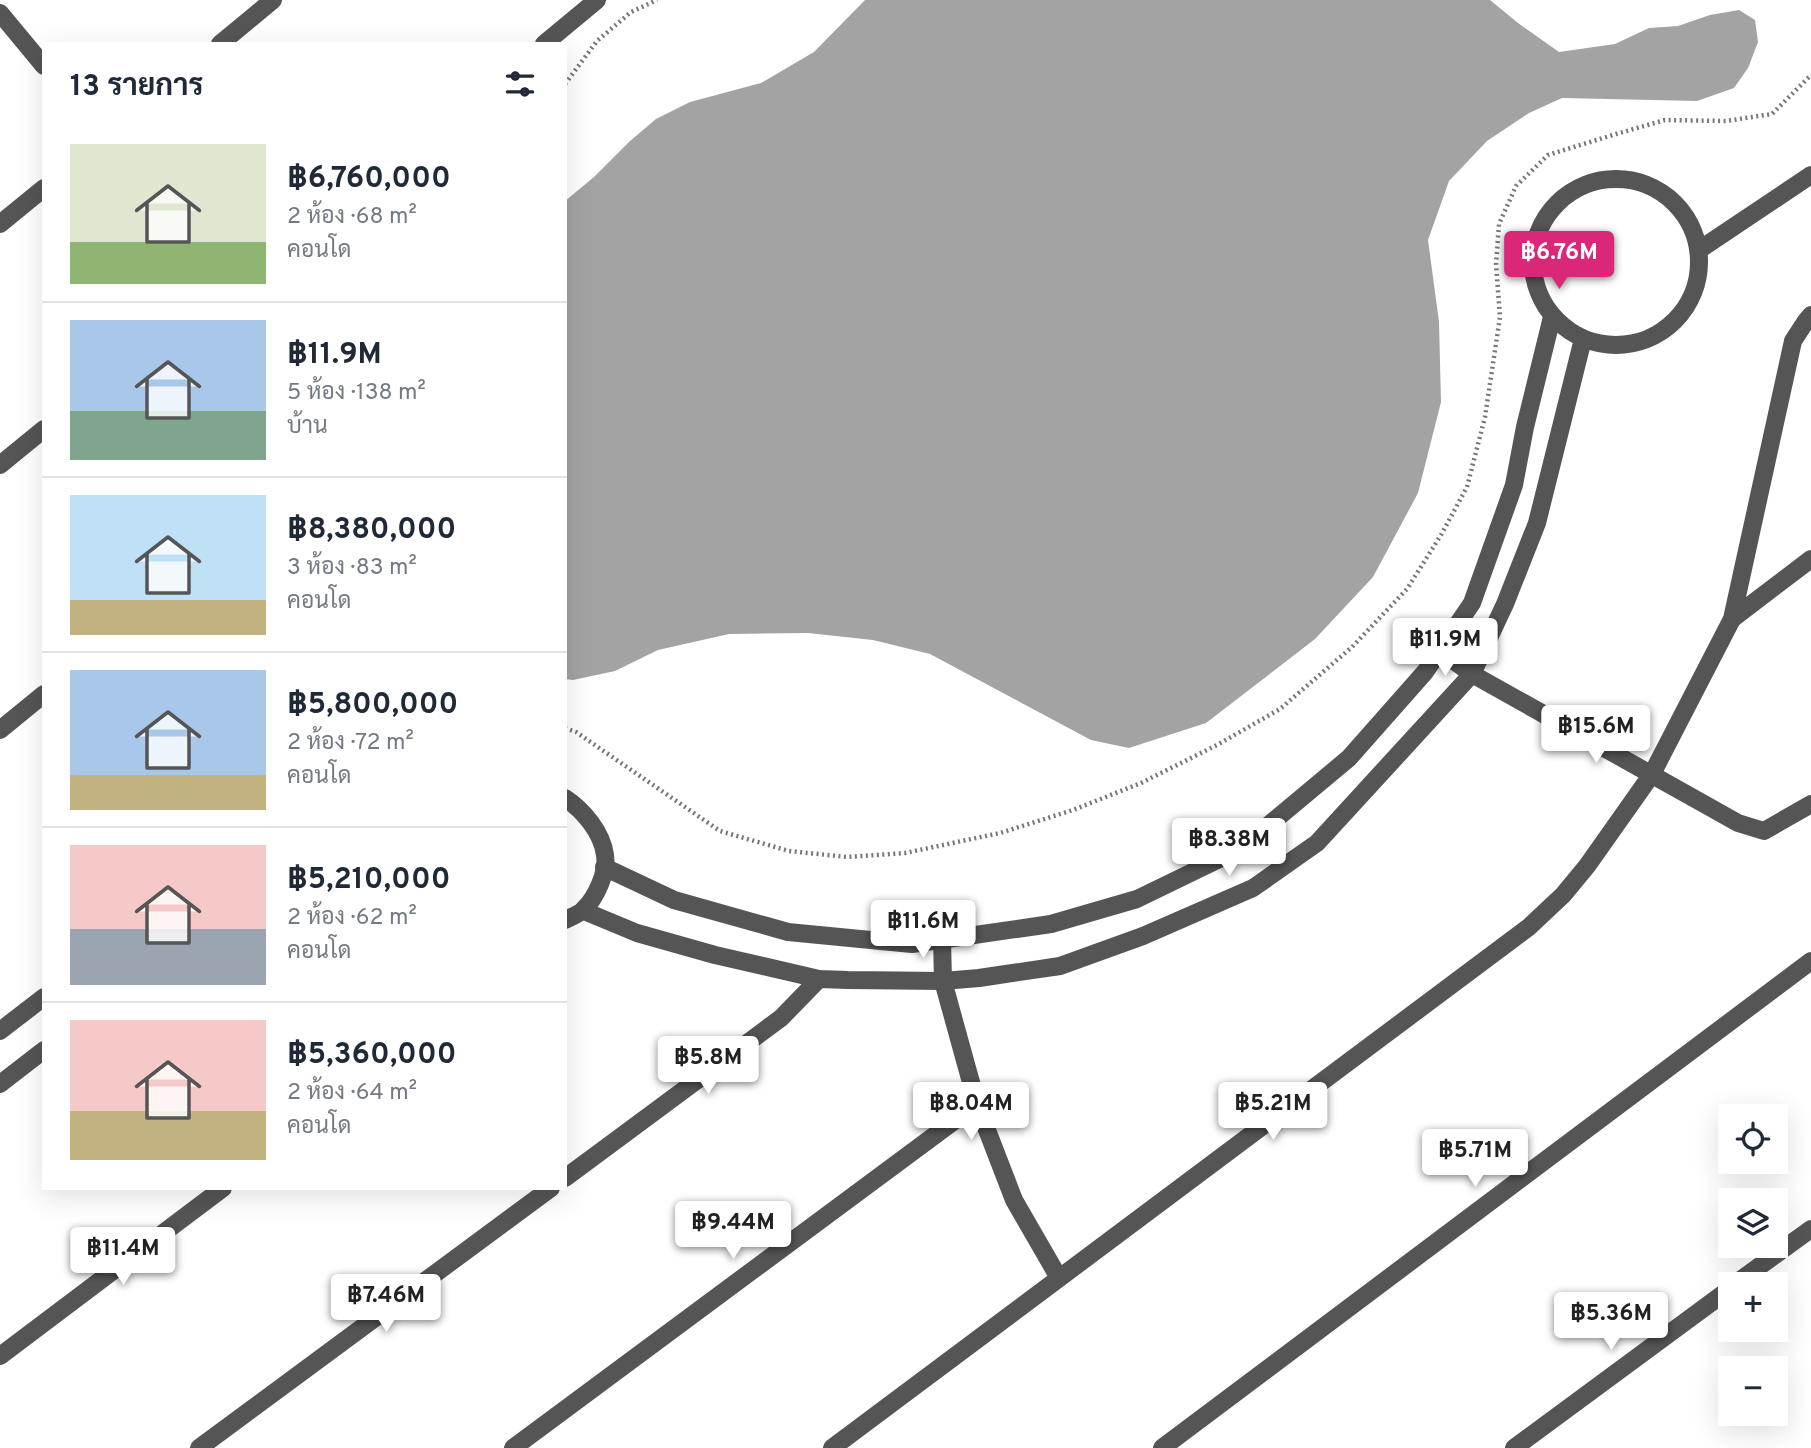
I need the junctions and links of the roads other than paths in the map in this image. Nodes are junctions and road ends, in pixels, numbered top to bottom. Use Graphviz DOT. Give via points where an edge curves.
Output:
graph roads {
  1 [pos="273,0"];
  2 [pos="597,0"];
  3 [pos="0,13"];
  4 [pos="222,42"];
  5 [pos="546,42"];
  6 [pos="42,64"];
  7 [pos="1811,175"];
  8 [pos="42,190"];
  9 [pos="0,224"];
  10 [pos="1699,250"];
  11 [pos="1811,315"];
  12 [pos="1552,317"];
  13 [pos="1583,339"];
  14 [pos="42,431"];
  15 [pos="0,465"];
  16 [pos="1811,559"];
  17 [pos="1732,619"];
  18 [pos="1440,651"];
  19 [pos="1472,674"];
  20 [pos="42,696"];
  21 [pos="0,730"];
  22 [pos="1652,774"];
  23 [pos="567,799"];
  24 [pos="1811,804"];
  25 [pos="604,867"];
  26 [pos="584,911"];
  27 [pos="567,919"];
  28 [pos="942,939"];
  29 [pos="1811,961"];
  30 [pos="819,979"];
  31 [pos="943,981"];
  32 [pos="42,999"];
  33 [pos="0,1031"];
  34 [pos="42,1052"];
  35 [pos="0,1084"];
  36 [pos="977,1104"];
  37 [pos="567,1177"];
  38 [pos="220,1190"];
  39 [pos="548,1190"];
  40 [pos="1811,1229"];
  41 [pos="1752,1272"];
  42 [pos="1059,1278"];
  43 [pos="1718,1298"];
  44 [pos="0,1356"];
  45 [pos="199,1448"];
  46 [pos="513,1448"];
  47 [pos="832,1448"];
  48 [pos="1163,1448"];
  49 [pos="1514,1448"];
  1 -- 4 [label="street"];
  2 -- 5 [label="street"];
  3 -- 6 [label="street"];
  7 -- 10 [label="street"];
  8 -- 9 [label="street"];
  10 -- 12 [label="street" via="1691,223 1680,208 1651,185 1623,178 1596,181 1570,192 1549,212 1536,237 1532,265 1538,293"];
  10 -- 13 [label="street" via="1698,280 1687,307 1667,328 1640,342 1611,346"];
  11 -- 17 [label="street" via="1793,341"];
  12 -- 13 [label="street"];
  12 -- 18 [label="street" via="1514,485 1472,603"];
  13 -- 19 [label="street" via="1537,523"];
  14 -- 15 [label="street"];
  16 -- 17 [label="street"];
  17 -- 22 [label="street"];
  18 -- 19 [label="street"];
  18 -- 28 [label="street" via="1349,758 1240,849 1137,900 1051,925"];
  19 -- 22 [label="street"];
  19 -- 31 [label="street" via="1317,843 1253,888 1060,966"];
  20 -- 21 [label="street"];
  22 -- 24 [label="street" via="1738,824 1764,831"];
  22 -- 42 [label="street" via="1587,866 1529,927"];
  23 -- 25 [label="street" via="598,832 606,856"];
  25 -- 26 [label="street" via="601,886"];
  25 -- 28 [label="street" via="674,900 788,933 912,944"];
  26 -- 27 [label="street"];
  26 -- 30 [label="street" via="637,933"];
  28 -- 31 [label="street"];
  29 -- 48 [label="street"];
  30 -- 31 [label="street"];
  30 -- 37 [label="street" via="781,1018"];
  31 -- 36 [label="street"];
  32 -- 33 [label="street"];
  34 -- 35 [label="street"];
  36 -- 42 [label="street" via="1014,1200"];
  36 -- 46 [label="street"];
  38 -- 44 [label="street"];
  39 -- 45 [label="street"];
  40 -- 41 [label="street"];
  42 -- 47 [label="street"];
  43 -- 49 [label="street"];
}
